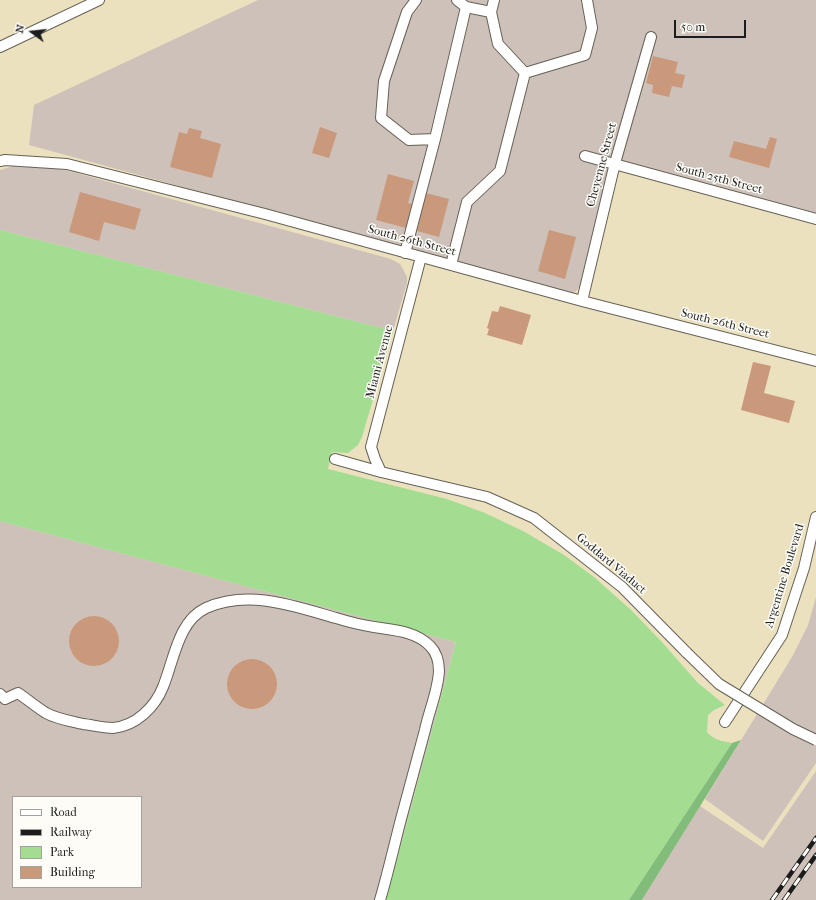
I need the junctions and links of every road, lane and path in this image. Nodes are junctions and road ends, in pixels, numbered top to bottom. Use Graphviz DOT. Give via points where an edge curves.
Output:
graph roads {
  1 [pos="98,0"];
  2 [pos="416,0"];
  3 [pos="457,0"];
  4 [pos="494,0"];
  5 [pos="587,0"];
  6 [pos="466,7"];
  7 [pos="491,12"];
  8 [pos="650,37"];
  9 [pos="0,47"];
  10 [pos="525,73"];
  11 [pos="435,139"];
  12 [pos="585,156"];
  13 [pos="0,161"];
  14 [pos="615,163"];
  15 [pos="816,219"];
  16 [pos="405,253"];
  17 [pos="421,257"];
  18 [pos="451,265"];
  19 [pos="582,301"];
  20 [pos="816,361"];
  21 [pos="335,459"];
  22 [pos="381,472"];
  23 [pos="816,517"];
  24 [pos="0,694"];
  25 [pos="725,722"];
  26 [pos="816,740"];
  27 [pos="380,900"];
  1 -- 9 [label="street"];
  2 -- 11 [label="street" via="407,12 384,81 381,118 408,140"];
  3 -- 6 [label="street"];
  4 -- 7 [label="street"];
  5 -- 10 [label="street" via="592,28 585,56"];
  6 -- 7 [label="street"];
  6 -- 11 [label="street"];
  7 -- 10 [label="street" via="498,44"];
  8 -- 14 [label="street, Cheyenne Street"];
  10 -- 18 [label="street" via="500,171 467,202"];
  11 -- 16 [label="street"];
  12 -- 14 [label="street, South 25th Street"];
  13 -- 16 [label="street, South 26th Street" via="67,164"];
  14 -- 15 [label="street, South 25th Street"];
  14 -- 19 [label="street, Cheyenne Street"];
  16 -- 17 [label="street, South 26th Street"];
  17 -- 18 [label="street, South 26th Street"];
  17 -- 22 [label="street, Miami Avenue" via="371,447"];
  18 -- 19 [label="street, South 26th Street"];
  19 -- 20 [label="street, South 26th Street"];
  21 -- 22 [label="street, Goddard Viaduct"];
  22 -- 26 [label="street, Goddard Viaduct, bridge" via="487,497 534,518 622,587 719,684"];
  23 -- 25 [label="street, Argentine Boulevard" via="804,568 782,635"];
  24 -- 27 [label="street" via="5,699 18,693 47,713 73,722 114,728 128,724 144,715 156,702 181,636 191,620 204,609 237,599 274,602 372,627 400,631 421,639 434,651 438,660 438,679"];
}
